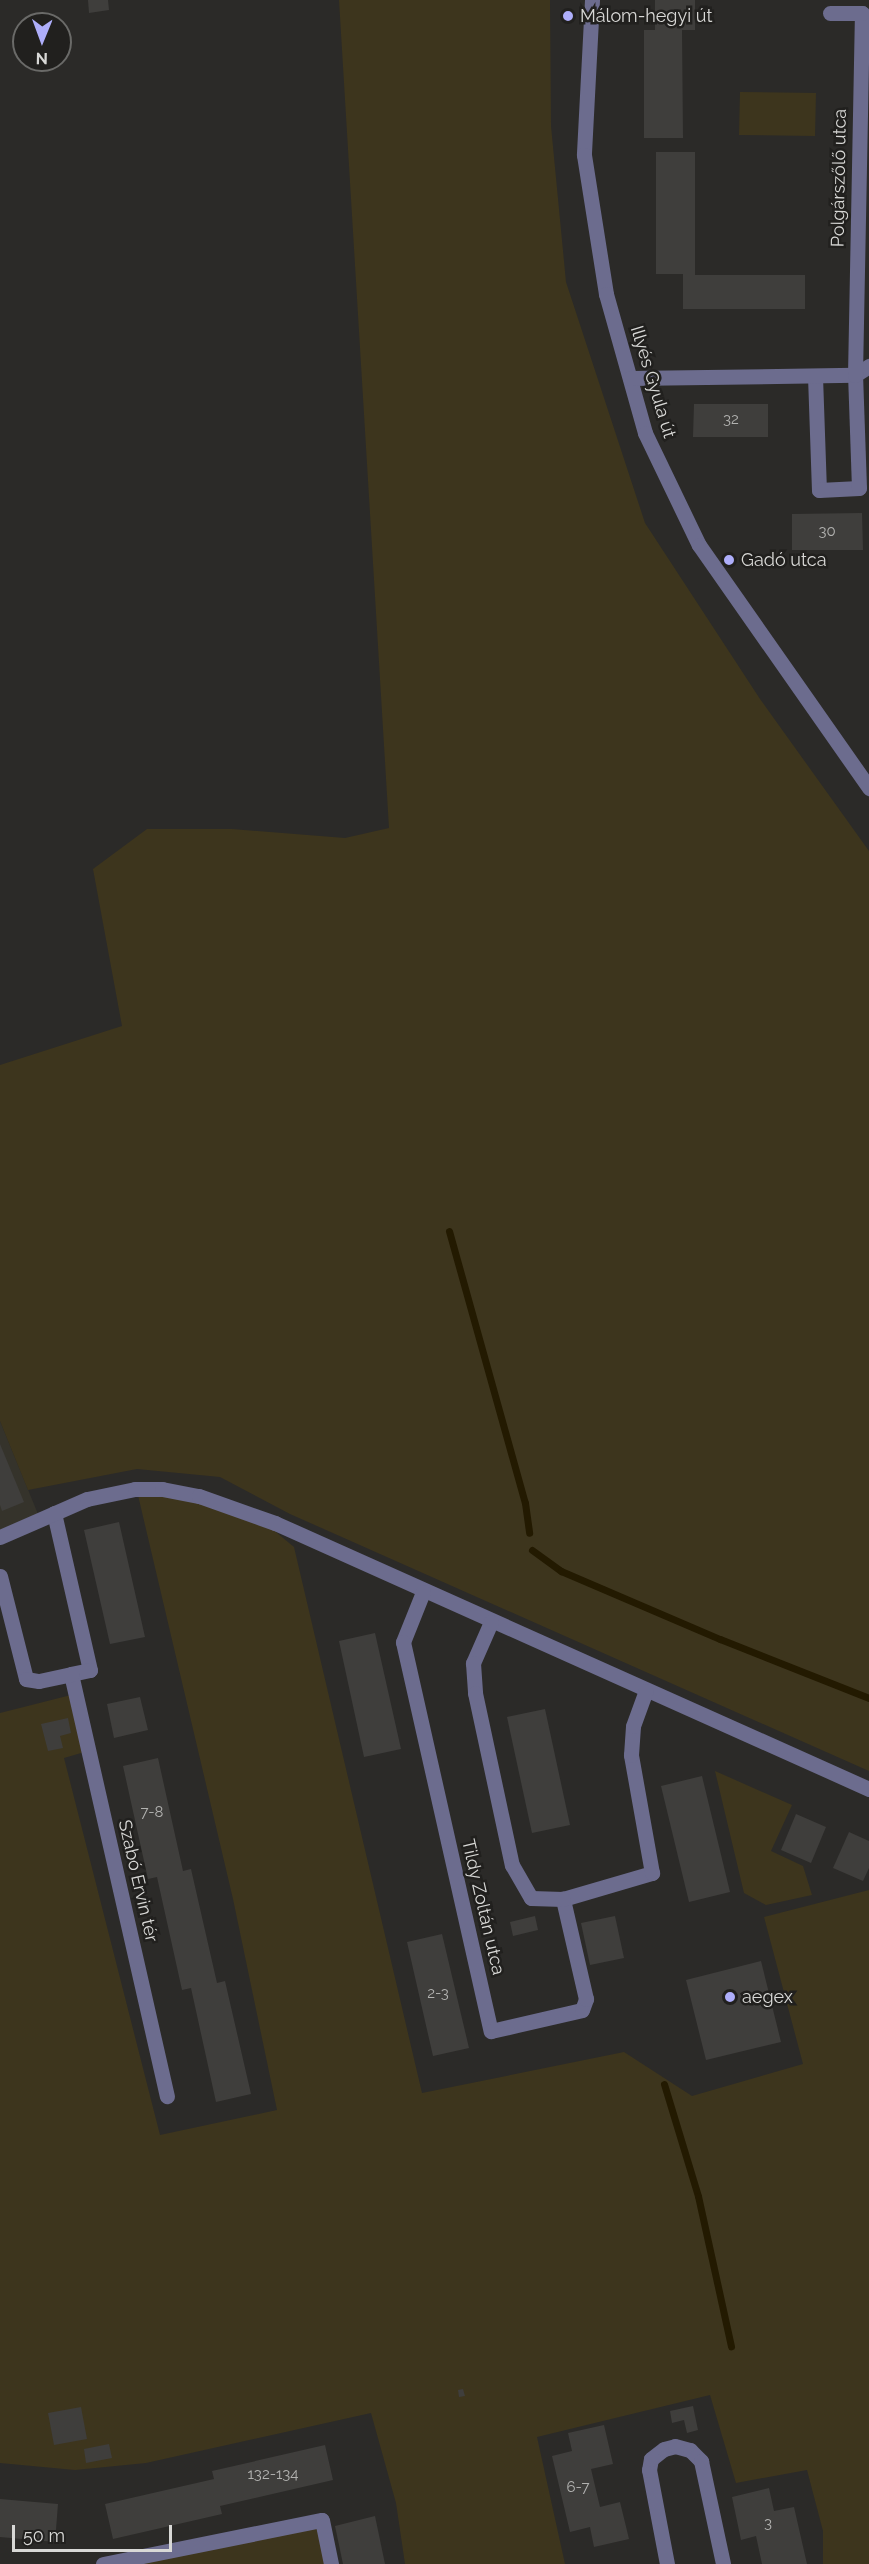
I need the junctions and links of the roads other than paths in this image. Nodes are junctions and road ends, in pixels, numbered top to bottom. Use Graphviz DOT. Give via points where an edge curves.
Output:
graph roads {
  1 [pos="592,0"];
  2 [pos="830,13"];
  3 [pos="869,366"];
  4 [pos="855,375"];
  5 [pos="815,376"];
  6 [pos="630,378"];
  7 [pos="869,788"];
  8 [pos="54,1513"];
  9 [pos="0,1538"];
  10 [pos="0,1576"];
  11 [pos="423,1592"];
  12 [pos="491,1622"];
  13 [pos="70,1674"];
  14 [pos="646,1691"];
  15 [pos="869,1789"];
  16 [pos="563,1899"];
  17 [pos="167,2096"];
  18 [pos="104,2564"];
  19 [pos="331,2564"];
  20 [pos="667,2564"];
  21 [pos="723,2564"];
  1 -- 6 [label="street, Illyés Gyula út" via="584,154 606,294"];
  2 -- 4 [label="street, Polgárszőlő utca" via="862,13"];
  3 -- 4 [label="street"];
  4 -- 5 [label="street"];
  4 -- 5 [label="street, Polgárszőlő utca" via="858,488 819,490"];
  5 -- 6 [label="street"];
  6 -- 7 [label="street, Illyés Gyula út" via="645,433 699,544"];
  8 -- 9 [label="street"];
  8 -- 11 [label="street" via="87,1499 135,1489 200,1496 275,1522"];
  8 -- 13 [label="street" via="90,1670"];
  10 -- 13 [label="street" via="26,1679 39,1681"];
  11 -- 12 [label="street"];
  11 -- 16 [label="street, Tildy Zoltán utca" via="403,1642 490,2031 582,2010 586,2000"];
  12 -- 14 [label="street"];
  12 -- 16 [label="street, Tildy Zoltán utca" via="473,1663 474,1683 512,1865 531,1898"];
  13 -- 17 [label="street, Szabó Ervin tér"];
  14 -- 15 [label="street"];
  14 -- 16 [label="street, Tildy Zoltán utca" via="633,1726 631,1755 652,1873"];
  18 -- 19 [label="street" via="322,2520"];
  20 -- 21 [label="street" via="649,2470 651,2459 675,2446 690,2450 701,2461"];
}
